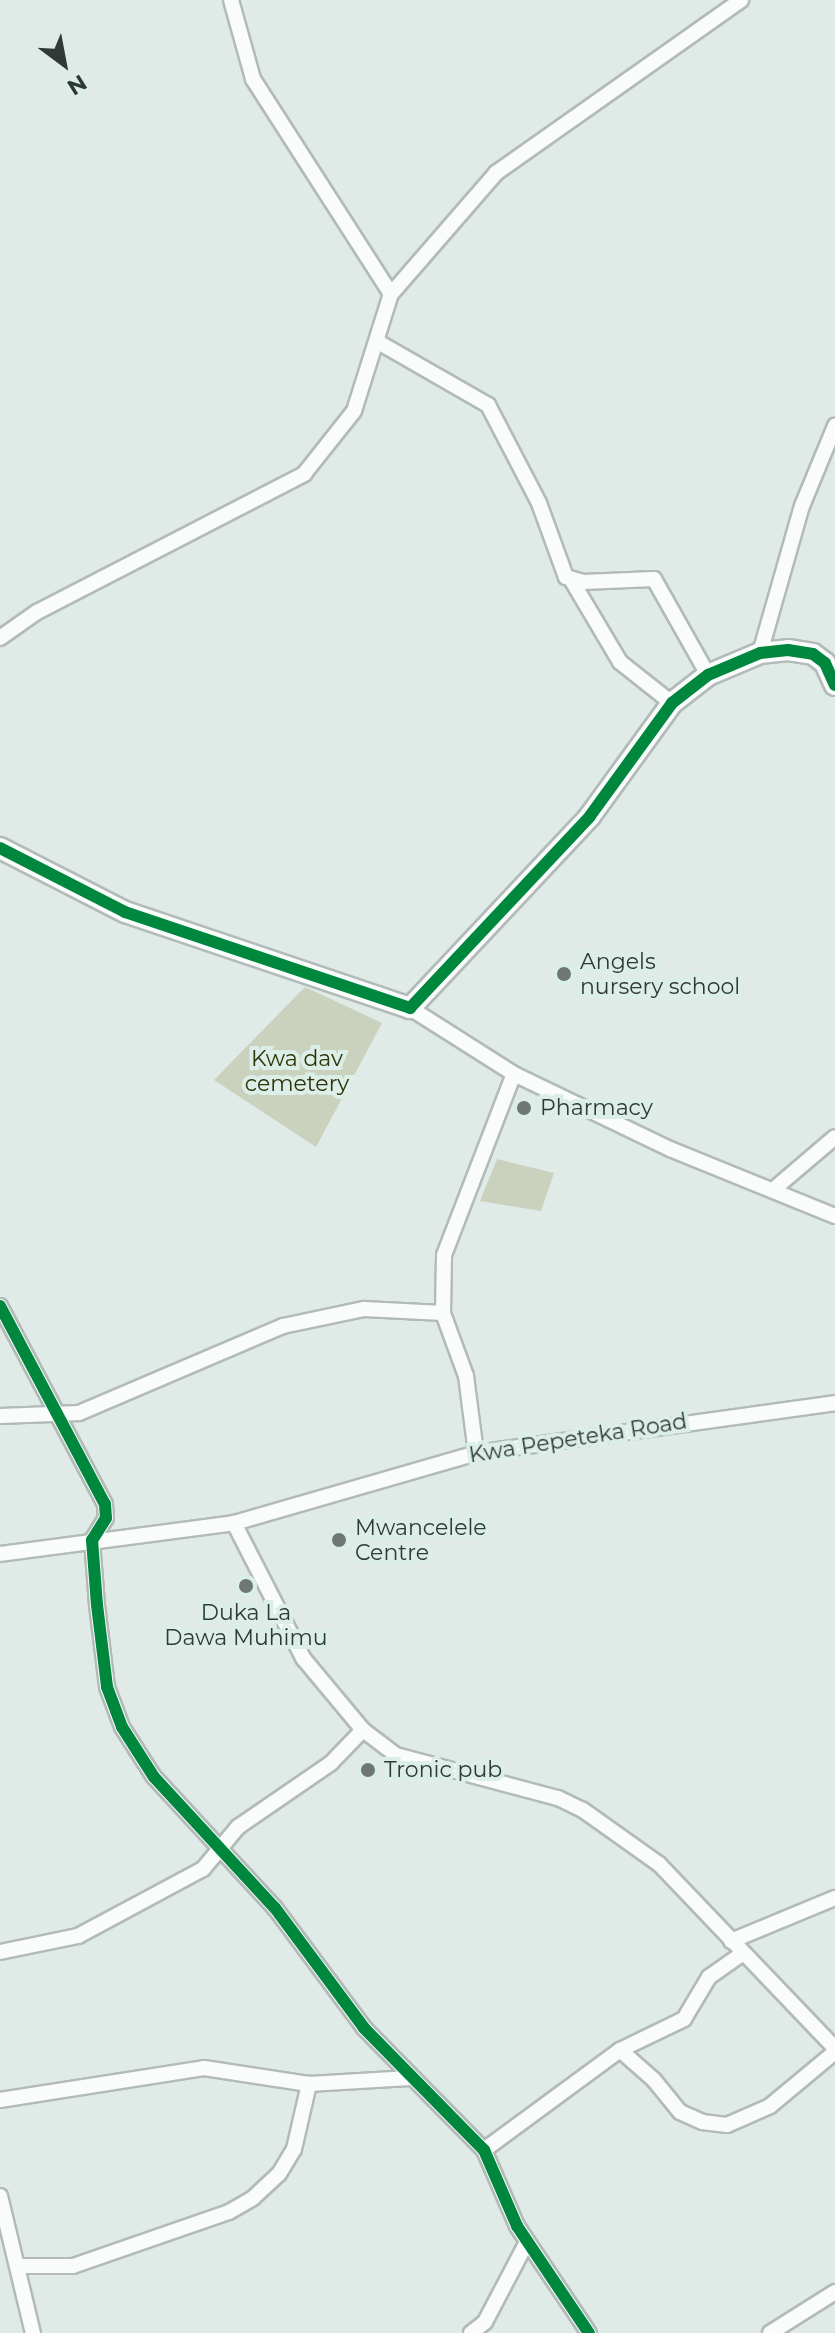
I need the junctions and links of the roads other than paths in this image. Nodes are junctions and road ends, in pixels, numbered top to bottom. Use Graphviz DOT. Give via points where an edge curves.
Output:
graph roads {
  1 [pos="231,0"];
  2 [pos="741,0"];
  3 [pos="391,294"];
  4 [pos="378,342"];
  5 [pos="835,426"];
  6 [pos="572,581"];
  7 [pos="0,638"];
  8 [pos="760,653"];
  9 [pos="830,664"];
  10 [pos="708,675"];
  11 [pos="835,685"];
  12 [pos="672,703"];
  13 [pos="0,848"];
  14 [pos="410,1008"];
  15 [pos="514,1074"];
  16 [pos="835,1137"];
  17 [pos="774,1189"];
  18 [pos="835,1216"];
  19 [pos="0,1306"];
  20 [pos="443,1313"];
  21 [pos="835,1403"];
  22 [pos="0,1416"];
  23 [pos="58,1416"];
  24 [pos="476,1453"];
  25 [pos="234,1523"];
  26 [pos="92,1540"];
  27 [pos="0,1554"];
  28 [pos="363,1730"];
  29 [pos="218,1852"];
  30 [pos="835,1898"];
  31 [pos="731,1941"];
  32 [pos="0,1952"];
  33 [pos="742,1954"];
  34 [pos="620,2050"];
  35 [pos="835,2050"];
  36 [pos="410,2078"];
  37 [pos="309,2084"];
  38 [pos="0,2100"];
  39 [pos="484,2150"];
  40 [pos="0,2196"];
  41 [pos="527,2242"];
  42 [pos="18,2266"];
  43 [pos="835,2292"];
  44 [pos="33,2333"];
  45 [pos="471,2333"];
  46 [pos="589,2333"];
  47 [pos="770,2333"];
  1 -- 3 [label="street" via="253,79"];
  2 -- 3 [label="street" via="496,173"];
  3 -- 4 [label="street"];
  4 -- 6 [label="street" via="488,405 497,416 539,503 562,571"];
  4 -- 7 [label="street" via="354,411 304,474 37,612"];
  5 -- 8 [label="street" via="789,543"];
  6 -- 10 [label="street" via="654,579"];
  6 -- 12 [label="street" via="620,662"];
  8 -- 9 [label="street" via="788,650 813,654"];
  8 -- 10 [label="street"];
  9 -- 11 [label="street"];
  10 -- 12 [label="street"];
  12 -- 14 [label="street" via="590,816"];
  13 -- 14 [label="street" via="125,912"];
  14 -- 15 [label="street"];
  15 -- 17 [label="street" via="670,1149"];
  15 -- 20 [label="street" via="444,1255"];
  16 -- 17 [label="street"];
  17 -- 18 [label="street"];
  19 -- 23 [label="street"];
  20 -- 23 [label="street" via="364,1309 283,1326 79,1413"];
  20 -- 24 [label="street" via="466,1376"];
  21 -- 24 [label="street, Kwa Pepeteka Road"];
  22 -- 23 [label="street"];
  23 -- 26 [label="street" via="105,1504 106,1518"];
  24 -- 25 [label="street, Kwa Pepeteka Road"];
  25 -- 26 [label="street, Kwa Pepeteka Road"];
  25 -- 28 [label="street" via="303,1658"];
  26 -- 27 [label="street, Kwa Pepeteka Road"];
  26 -- 29 [label="street" via="113,1709 154,1777"];
  28 -- 29 [label="street" via="331,1763 243,1822"];
  28 -- 31 [label="street" via="396,1755 558,1798 583,1810 659,1864"];
  29 -- 32 [label="street" via="203,1869 78,1936"];
  29 -- 36 [label="street" via="275,1908 364,2028"];
  30 -- 31 [label="street"];
  31 -- 33 [label="street"];
  33 -- 34 [label="street" via="709,1977 684,2019"];
  33 -- 35 [label="street"];
  34 -- 35 [label="street" via="680,2112 727,2125 770,2106"];
  34 -- 39 [label="street"];
  36 -- 37 [label="street"];
  36 -- 39 [label="street"];
  37 -- 38 [label="street" via="204,2068"];
  37 -- 42 [label="street" via="288,2161 253,2198 229,2212 73,2266"];
  39 -- 41 [label="street"];
  40 -- 42 [label="street"];
  41 -- 45 [label="street" via="485,2322"];
  41 -- 46 [label="street"];
  42 -- 44 [label="street"];
  43 -- 47 [label="street"];
}
